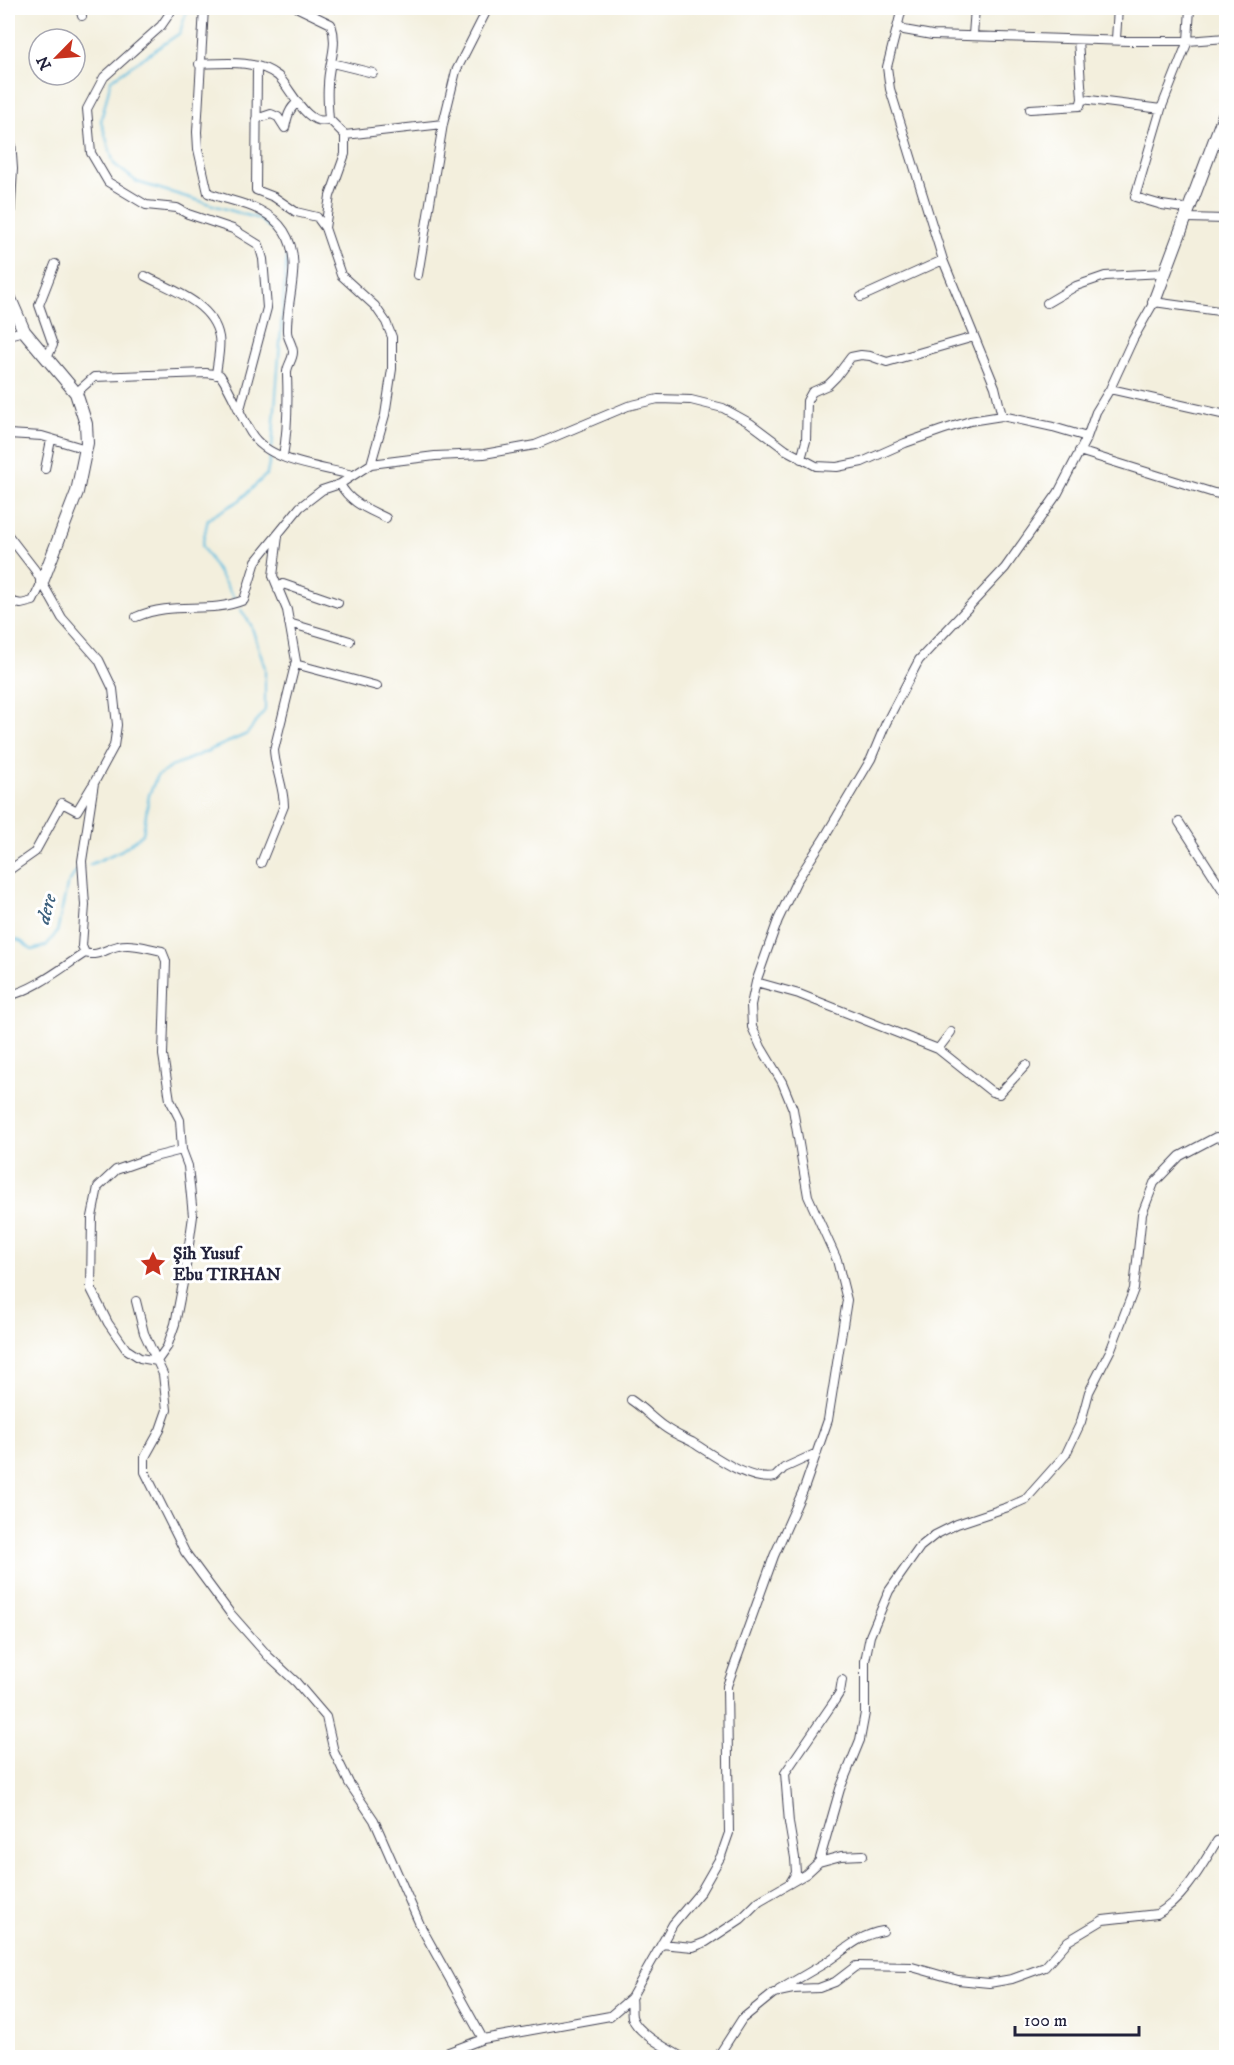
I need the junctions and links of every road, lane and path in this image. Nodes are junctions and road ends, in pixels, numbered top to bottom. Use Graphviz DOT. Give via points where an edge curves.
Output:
graph roads {
  1 [pos="170,8"];
  2 [pos="204,8"];
  3 [pos="298,8"];
  4 [pos="488,8"];
  5 [pos="902,8"];
  6 [pos="975,8"];
  7 [pos="1118,8"];
  8 [pos="1190,8"];
  9 [pos="898,24"];
  10 [pos="972,35"];
  11 [pos="1227,38"];
  12 [pos="1116,39"];
  13 [pos="1078,40"];
  14 [pos="1188,41"];
  15 [pos="333,63"];
  16 [pos="199,64"];
  17 [pos="257,66"];
  18 [pos="373,73"];
  19 [pos="1082,99"];
  20 [pos="298,102"];
  21 [pos="1030,109"];
  22 [pos="1161,109"];
  23 [pos="1227,110"];
  24 [pos="256,119"];
  25 [pos="329,119"];
  26 [pos="443,124"];
  27 [pos="8,127"];
  28 [pos="8,133"];
  29 [pos="345,135"];
  30 [pos="1221,136"];
  31 [pos="1189,213"];
  32 [pos="8,219"];
  33 [pos="1227,219"];
  34 [pos="325,228"];
  35 [pos="943,260"];
  36 [pos="55,264"];
  37 [pos="1164,273"];
  38 [pos="418,275"];
  39 [pos="145,276"];
  40 [pos="8,294"];
  41 [pos="861,297"];
  42 [pos="1154,302"];
  43 [pos="1047,303"];
  44 [pos="1227,312"];
  45 [pos="24,331"];
  46 [pos="8,336"];
  47 [pos="974,337"];
  48 [pos="47,358"];
  49 [pos="216,375"];
  50 [pos="1110,389"];
  51 [pos="76,393"];
  52 [pos="240,409"];
  53 [pos="1227,415"];
  54 [pos="1002,417"];
  55 [pos="8,434"];
  56 [pos="1087,437"];
  57 [pos="51,440"];
  58 [pos="86,449"];
  59 [pos="1079,451"];
  60 [pos="280,455"];
  61 [pos="801,459"];
  62 [pos="371,464"];
  63 [pos="45,469"];
  64 [pos="352,475"];
  65 [pos="340,484"];
  66 [pos="1227,495"];
  67 [pos="386,518"];
  68 [pos="8,535"];
  69 [pos="278,535"];
  70 [pos="42,582"];
  71 [pos="278,590"];
  72 [pos="338,603"];
  73 [pos="8,604"];
  74 [pos="136,617"];
  75 [pos="289,623"];
  76 [pos="350,641"];
  77 [pos="295,664"];
  78 [pos="376,686"];
  79 [pos="94,783"];
  80 [pos="1179,822"];
  81 [pos="261,863"];
  82 [pos="8,871"];
  83 [pos="1227,895"];
  84 [pos="85,953"];
  85 [pos="756,982"];
  86 [pos="8,996"];
  87 [pos="951,1032"];
  88 [pos="938,1049"];
  89 [pos="1026,1065"];
  90 [pos="1227,1135"];
  91 [pos="182,1150"];
  92 [pos="136,1301"];
  93 [pos="157,1361"];
  94 [pos="631,1400"];
  95 [pos="817,1453"];
  96 [pos="842,1680"];
  97 [pos="1227,1839"];
  98 [pos="863,1855"];
  99 [pos="819,1862"];
  100 [pos="788,1886"];
  101 [pos="883,1931"];
  102 [pos="661,1944"];
  103 [pos="774,1993"];
  104 [pos="631,1998"];
  105 [pos="483,2039"];
  106 [pos="433,2058"];
  107 [pos="684,2058"];
  108 [pos="717,2058"];
  1 -- 52 [label="street" via="161,26 104,77 87,109 91,153 108,182 146,205 177,208 233,229 260,245 267,308"];
  2 -- 16 [label="street"];
  3 -- 15 [label="street" via="331,24 336,36"];
  4 -- 26 [label="street" via="456,71"];
  5 -- 9 [label="street"];
  6 -- 10 [label="street"];
  7 -- 12 [label="street"];
  8 -- 14 [label="street"];
  9 -- 10 [label="street" via="904,30 932,35"];
  9 -- 35 [label="street" via="887,68 890,89"];
  10 -- 13 [label="street"];
  11 -- 14 [label="street"];
  12 -- 13 [label="street"];
  12 -- 14 [label="street"];
  13 -- 19 [label="street"];
  14 -- 22 [label="street"];
  15 -- 18 [label="street"];
  15 -- 25 [label="street" via="327,83"];
  16 -- 17 [label="street"];
  16 -- 60 [label="street" via="198,149 208,193 262,210 284,231 291,246 293,277 286,332 293,351 286,372 287,434"];
  17 -- 20 [label="street" via="278,76"];
  17 -- 24 [label="street"];
  19 -- 21 [label="street" via="1080,106 1072,108"];
  19 -- 22 [label="street"];
  20 -- 24 [label="street" via="288,115 285,128 271,114"];
  20 -- 25 [label="street" via="308,115 318,120"];
  22 -- 31 [label="street" via="1136,197"];
  23 -- 30 [label="street"];
  24 -- 34 [label="street" via="256,190 296,212 317,217"];
  25 -- 29 [label="street"];
  26 -- 29 [label="street"];
  26 -- 38 [label="street"];
  27 -- 28 [label="street"];
  28 -- 32 [label="street"];
  29 -- 34 [label="street" via="345,154 330,196"];
  30 -- 31 [label="street"];
  31 -- 33 [label="street"];
  31 -- 37 [label="street"];
  34 -- 62 [label="street" via="340,275 375,306 392,337 385,415"];
  35 -- 41 [label="street"];
  35 -- 47 [label="street"];
  36 -- 48 [label="street" via="39,305 53,345"];
  37 -- 42 [label="street"];
  37 -- 43 [label="street" via="1105,276 1076,286"];
  39 -- 49 [label="street" via="209,313 219,338"];
  40 -- 45 [label="street"];
  42 -- 44 [label="street"];
  42 -- 50 [label="street"];
  45 -- 46 [label="street"];
  45 -- 48 [label="street"];
  47 -- 54 [label="street" via="995,387"];
  47 -- 61 [label="street" via="886,362 870,356 851,357 828,385 812,392 807,401 806,441"];
  48 -- 51 [label="street"];
  49 -- 51 [label="street" via="94,377"];
  49 -- 52 [label="street" via="227,384"];
  50 -- 53 [label="street"];
  50 -- 56 [label="street"];
  51 -- 58 [label="street" via="86,424"];
  52 -- 60 [label="street" via="259,444"];
  54 -- 56 [label="street"];
  54 -- 61 [label="street" via="942,430 862,462 826,467"];
  55 -- 57 [label="street"];
  56 -- 59 [label="street"];
  57 -- 58 [label="street"];
  57 -- 63 [label="street"];
  58 -- 70 [label="street" via="77,492"];
  59 -- 66 [label="street"];
  59 -- 85 [label="street" via="1058,493 1005,568 919,660 871,759 796,882"];
  60 -- 64 [label="street"];
  61 -- 62 [label="street" via="723,408 691,400 658,399 628,406 535,445 484,454"];
  62 -- 64 [label="street"];
  64 -- 65 [label="street"];
  65 -- 67 [label="street" via="353,501"];
  65 -- 69 [label="street" via="322,490 300,507"];
  68 -- 70 [label="street"];
  69 -- 71 [label="street" via="273,567"];
  69 -- 74 [label="street" via="256,561 244,600 228,606 165,608"];
  70 -- 73 [label="street" via="33,601"];
  70 -- 79 [label="street" via="62,618 99,660 113,689 117,725 114,746"];
  71 -- 72 [label="street" via="283,584"];
  71 -- 75 [label="street"];
  75 -- 76 [label="street"];
  75 -- 77 [label="street"];
  77 -- 78 [label="street"];
  77 -- 81 [label="street" via="274,750 284,806"];
  79 -- 82 [label="street" via="77,811 62,803 35,852"];
  79 -- 84 [label="street" via="82,861"];
  80 -- 83 [label="street"];
  84 -- 86 [label="street" via="40,983"];
  84 -- 91 [label="street" via="91,955 118,946 162,951 166,961 163,1055 170,1100 180,1120"];
  85 -- 88 [label="street" via="798,994"];
  85 -- 95 [label="street" via="752,1027 793,1109 808,1196 837,1260 847,1300 828,1420"];
  87 -- 88 [label="street"];
  88 -- 89 [label="street" via="999,1094"];
  90 -- 99 [label="street" via="1180,1156 1154,1183 1142,1214 1134,1289 1066,1454 1026,1499 935,1535 920,1547 889,1591 864,1661 865,1713 860,1740 840,1789"];
  91 -- 93 [label="street" via="188,1166 193,1216 175,1324"];
  91 -- 93 [label="street" via="116,1170 98,1187 92,1217 91,1289 126,1349 140,1358"];
  92 -- 93 [label="street" via="144,1333"];
  93 -- 105 [label="street" via="163,1374 167,1410 145,1457 145,1472 185,1552 230,1613 326,1717 334,1752 349,1783 374,1820 421,1927"];
  94 -- 95 [label="street" via="661,1425 710,1455 761,1477 775,1477 784,1468"];
  95 -- 102 [label="street" via="727,1686 729,1833 701,1891"];
  96 -- 100 [label="street" via="840,1692 785,1773 796,1873"];
  97 -- 103 [label="street" via="1217,1841 1177,1900 1165,1910 1103,1920 1068,1941 1045,1967 1012,1979 989,1983 958,1980 912,1966 856,1966 835,1982 819,1988"];
  98 -- 99 [label="street"];
  99 -- 100 [label="street"];
  100 -- 102 [label="street" via="759,1900 741,1919 706,1942 693,1947"];
  101 -- 103 [label="street" via="849,1945"];
  102 -- 104 [label="street"];
  103 -- 108 [label="street" via="742,2019"];
  104 -- 105 [label="street" via="610,2016"];
  104 -- 107 [label="street" via="632,2018 643,2032"];
  105 -- 106 [label="street"];
}
